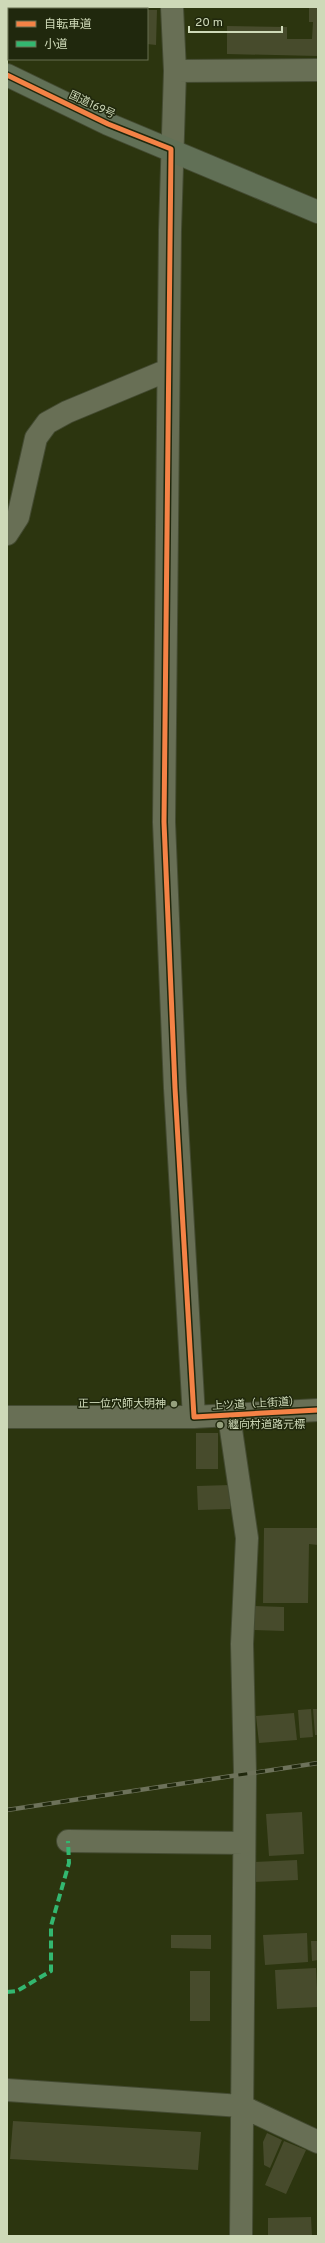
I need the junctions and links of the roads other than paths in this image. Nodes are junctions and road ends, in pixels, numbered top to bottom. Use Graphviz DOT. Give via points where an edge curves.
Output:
graph roads {
  1 [pos="172,7"];
  2 [pos="318,70"];
  3 [pos="175,71"];
  4 [pos="7,74"];
  5 [pos="171,149"];
  6 [pos="318,212"];
  7 [pos="168,370"];
  8 [pos="7,534"];
  9 [pos="318,1410"];
  10 [pos="229,1416"];
  11 [pos="7,1417"];
  12 [pos="194,1417"];
  13 [pos="68,1842"];
  14 [pos="244,1843"];
  15 [pos="7,2090"];
  16 [pos="241,2106"];
  17 [pos="318,2142"];
  18 [pos="240,2236"];
  1 -- 3 [label="street"];
  2 -- 3 [label="street"];
  3 -- 5 [label="street"];
  4 -- 5 [label="highway, 国道169号" via="108,124"];
  5 -- 6 [label="highway, 国道169号"];
  5 -- 7 [label="street"];
  7 -- 8 [label="street" via="67,412 47,423 36,438 18,517"];
  7 -- 12 [label="street" via="164,822"];
  9 -- 10 [label="street, 上ツ道（上街道）"];
  10 -- 12 [label="street, 上ツ道（上街道）"];
  10 -- 14 [label="street" via="247,1538 242,1644"];
  11 -- 12 [label="street, 上ツ道（上街道）"];
  13 -- 14 [label="street"];
  14 -- 16 [label="street"];
  15 -- 16 [label="street"];
  16 -- 17 [label="street"];
  16 -- 18 [label="street"];
}
